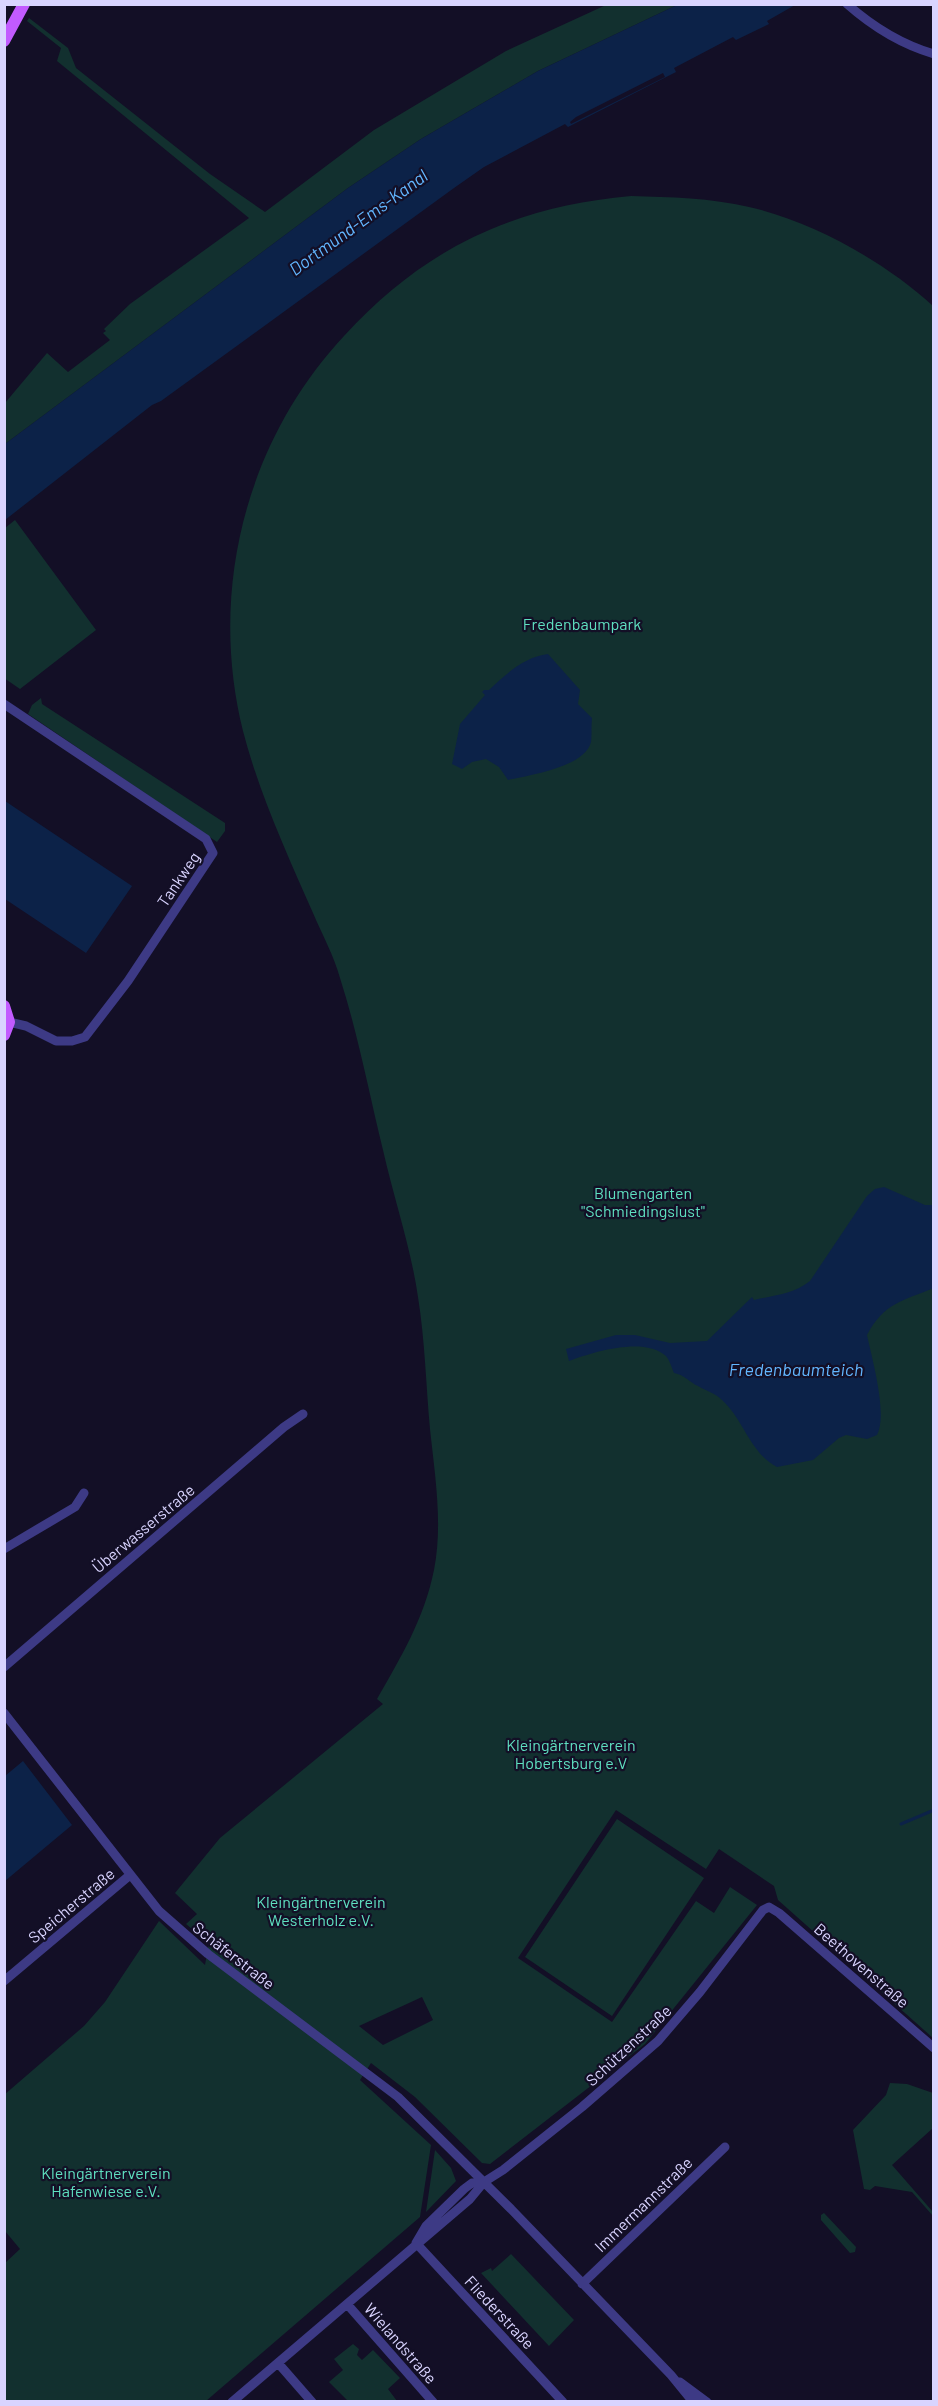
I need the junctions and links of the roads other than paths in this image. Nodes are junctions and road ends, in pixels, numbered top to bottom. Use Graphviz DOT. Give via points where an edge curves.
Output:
graph roads {
  1 [pos="24,4"];
  2 [pos="848,5"];
  3 [pos="4,41"];
  4 [pos="933,54"];
  5 [pos="4,704"];
  6 [pos="4,1006"];
  7 [pos="9,1022"];
  8 [pos="4,1035"];
  9 [pos="303,1414"];
  10 [pos="84,1494"];
  11 [pos="4,1549"];
  12 [pos="4,1667"];
  13 [pos="4,1713"];
  14 [pos="130,1875"];
  15 [pos="769,1907"];
  16 [pos="4,1981"];
  17 [pos="933,2048"];
  18 [pos="725,2147"];
  19 [pos="484,2182"];
  20 [pos="416,2243"];
  21 [pos="582,2284"];
  22 [pos="347,2304"];
  23 [pos="278,2363"];
  24 [pos="671,2375"];
  25 [pos="232,2402"];
  26 [pos="312,2402"];
  27 [pos="433,2402"];
  28 [pos="563,2402"];
  29 [pos="693,2402"];
  30 [pos="707,2402"];
  1 -- 3 [label="main road"];
  2 -- 4 [label="street" via="903,43"];
  5 -- 7 [label="street, Tankweg" via="206,839 213,853 128,981 85,1036 56,1041"];
  6 -- 7 [label="main road"];
  7 -- 8 [label="main road"];
  9 -- 12 [label="street, Überwasserstraße"];
  10 -- 11 [label="street" via="75,1507"];
  13 -- 14 [label="street, Schäferstraße"];
  14 -- 16 [label="street, Speicherstraße"];
  14 -- 19 [label="street, Schäferstraße" via="184,1934 375,2078"];
  15 -- 17 [label="street, Beethovenstraße"];
  15 -- 19 [label="street, Schützenstraße" via="658,2041 582,2107"];
  18 -- 21 [label="street, Immermannstraße"];
  19 -- 20 [label="street, Schützenstraße" via="472,2183 464,2189 426,2226"];
  19 -- 21 [label="street"];
  20 -- 22 [label="street, Schützenstraße"];
  20 -- 28 [label="street, Fliederstraße"];
  21 -- 24 [label="street"];
  22 -- 23 [label="street, Schützenstraße"];
  22 -- 27 [label="street, Wielandstraße"];
  23 -- 25 [label="street, Schützenstraße"];
  23 -- 26 [label="street"];
  24 -- 29 [label="street"];
  24 -- 30 [label="street"];
}
